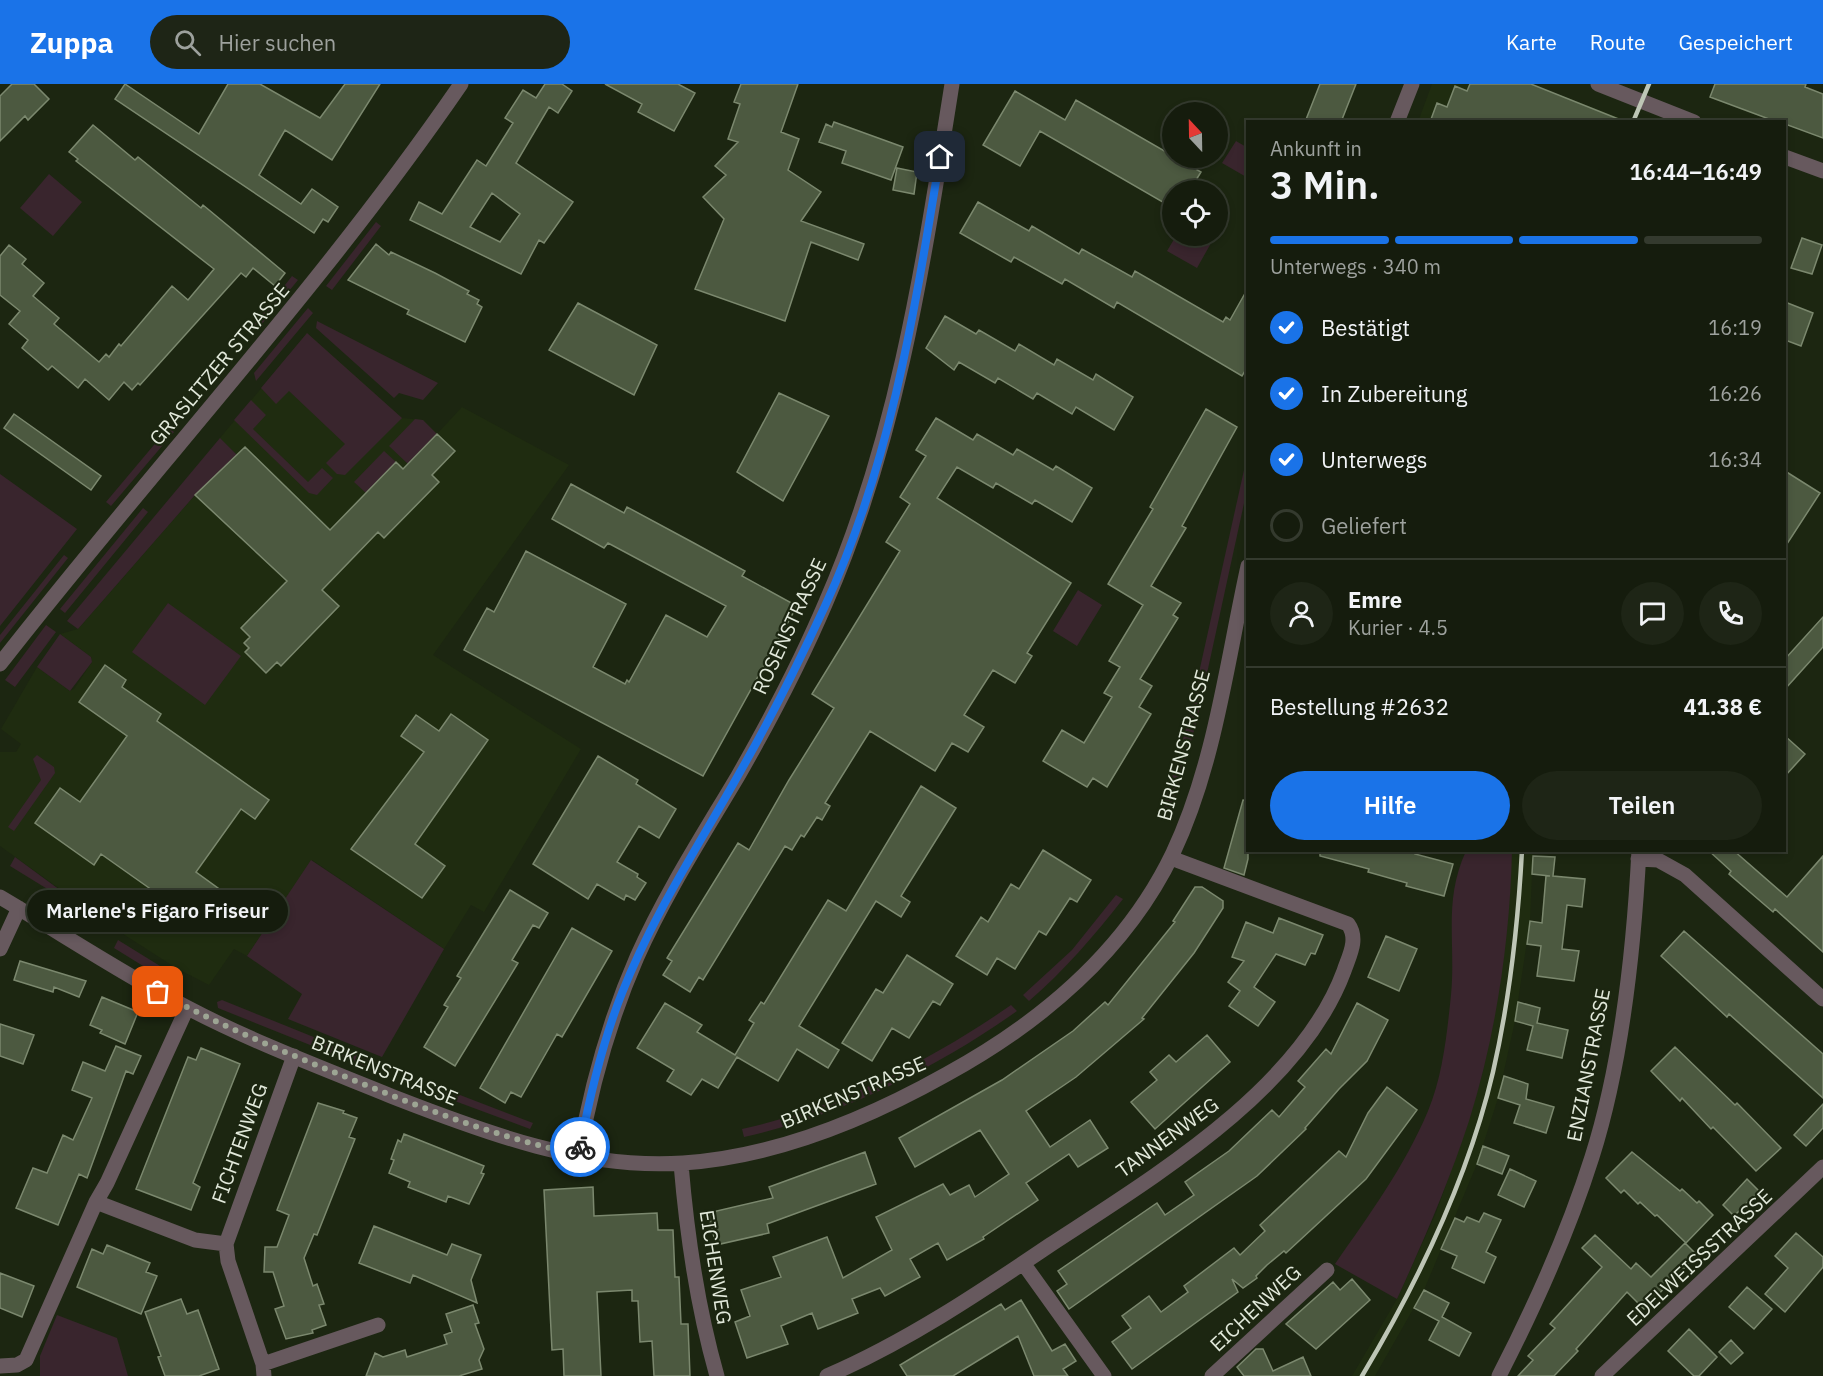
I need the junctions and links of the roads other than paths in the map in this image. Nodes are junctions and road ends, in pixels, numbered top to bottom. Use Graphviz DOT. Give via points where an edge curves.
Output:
graph roads {
  1 [pos="461,84"];
  2 [pos="952,84"];
  3 [pos="1412,84"];
  4 [pos="1598,84"];
  5 [pos="1398,120"];
  6 [pos="1689,120"];
  7 [pos="1786,157"];
  8 [pos="1823,171"];
  9 [pos="1246,575"];
  10 [pos="0,664"];
  11 [pos="1639,855"];
  12 [pos="1171,858"];
  13 [pos="0,897"];
  14 [pos="19,908"];
  15 [pos="0,949"];
  16 [pos="1823,999"];
  17 [pos="187,1008"];
  18 [pos="294,1056"];
  19 [pos="579,1155"];
  20 [pos="681,1164"];
  21 [pos="1823,1167"];
  22 [pos="96,1202"];
  23 [pos="226,1244"];
  24 [pos="1023,1263"];
  25 [pos="1326,1270"];
  26 [pos="378,1325"];
  27 [pos="0,1366"];
  28 [pos="263,1370"];
  29 [pos="717,1376"];
  30 [pos="827,1376"];
  31 [pos="1104,1376"];
  32 [pos="1212,1376"];
  33 [pos="1499,1376"];
  34 [pos="1602,1376"];
  1 -- 10 [label="street, GRASLITZER STRASSE" via="308,291"];
  2 -- 19 [label="street, ROSENSTRASSE" via="916,297 891,415 869,494 827,600 786,685 639,954 601,1052"];
  3 -- 5 [label="street"];
  4 -- 6 [label="street"];
  7 -- 8 [label="street"];
  9 -- 12 [label="street, BIRKENSTRASSE" via="1204,764"];
  11 -- 16 [label="street" via="1685,875"];
  11 -- 33 [label="street, ENZIANSTRASSE" via="1622,1013 1606,1104 1574,1209"];
  12 -- 20 [label="street, BIRKENSTRASSE" via="1142,904 1091,968 1035,1020 1000,1043 931,1083 822,1131 750,1153"];
  12 -- 24 [label="street, TANNENWEG" via="1348,924 1354,939 1351,952 1320,1021 1268,1082 1226,1122"];
  13 -- 14 [label="street, BIRKENSTRASSE"];
  14 -- 15 [label="street"];
  14 -- 17 [label="street, BIRKENSTRASSE"];
  17 -- 18 [label="street, BIRKENSTRASSE"];
  17 -- 22 [label="street"];
  18 -- 19 [label="street, BIRKENSTRASSE" via="476,1128"];
  18 -- 23 [label="street, FICHTENWEG"];
  19 -- 20 [label="street, BIRKENSTRASSE"];
  20 -- 29 [label="street, EICHENWEG" via="692,1266"];
  21 -- 34 [label="street, EDELWEISSSTRASSE"];
  22 -- 23 [label="street" via="195,1240"];
  22 -- 27 [label="street" via="26,1360"];
  23 -- 28 [label="street"];
  24 -- 30 [label="street, TANNENWEG" via="881,1351"];
  24 -- 31 [label="street"];
  25 -- 32 [label="street, EICHENWEG"];
  26 -- 28 [label="street"];
}
